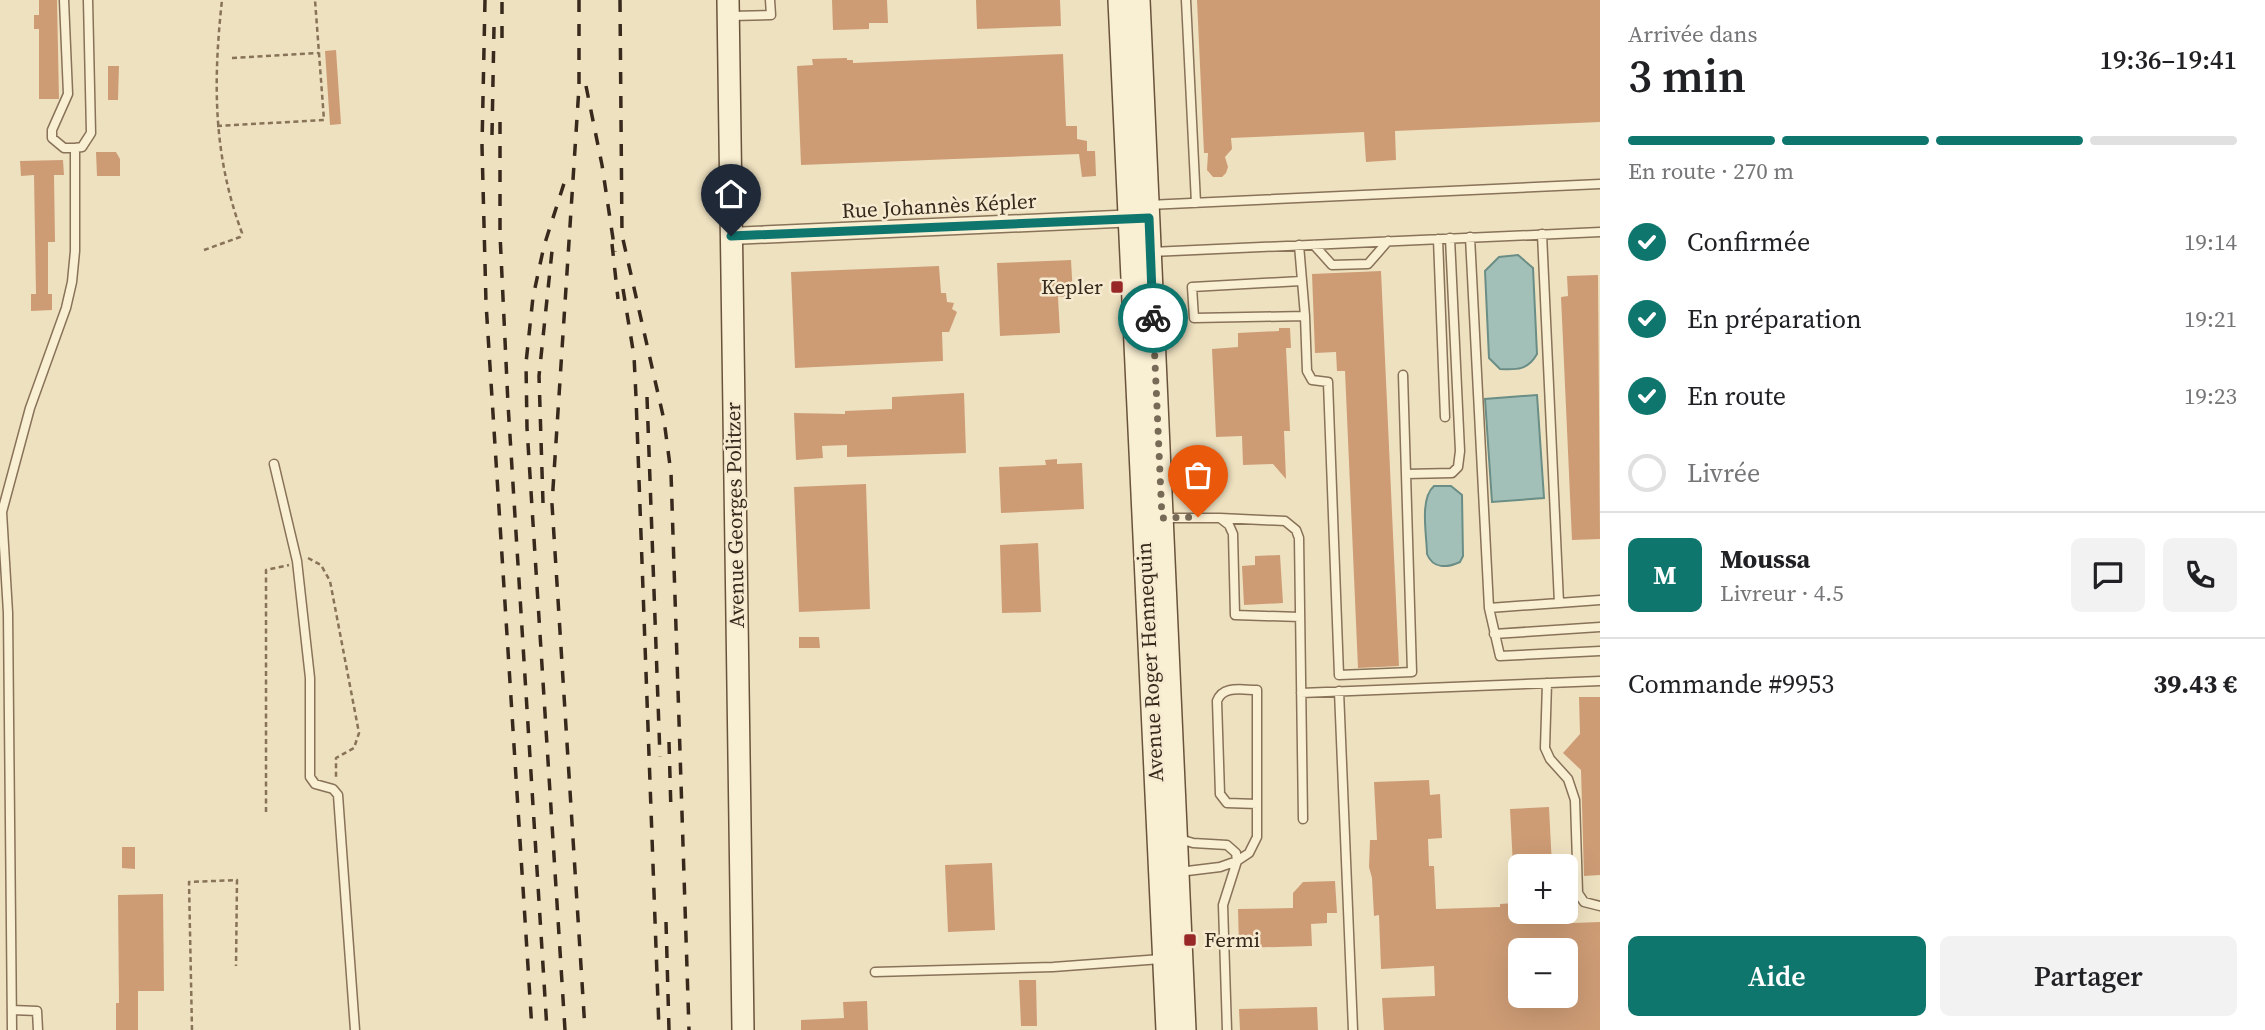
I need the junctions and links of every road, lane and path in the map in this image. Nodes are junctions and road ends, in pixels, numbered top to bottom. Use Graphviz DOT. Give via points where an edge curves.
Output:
graph roads {
  1 [pos="64,0"];
  2 [pos="88,0"];
  3 [pos="222,0"];
  4 [pos="315,0"];
  5 [pos="770,0"];
  6 [pos="1119,0"];
  7 [pos="1139,0"];
  8 [pos="1186,0"];
  9 [pos="728,8"];
  10 [pos="319,53"];
  11 [pos="232,58"];
  12 [pos="217,126"];
  13 [pos="75,148"];
  14 [pos="1600,184"];
  15 [pos="1196,203"];
  16 [pos="1142,214"];
  17 [pos="1600,232"];
  18 [pos="1542,234"];
  19 [pos="731,236"];
  20 [pos="1470,237"];
  21 [pos="1450,238"];
  22 [pos="1438,239"];
  23 [pos="1388,241"];
  24 [pos="1314,245"];
  25 [pos="1299,246"];
  26 [pos="204,250"];
  27 [pos="1150,252"];
  28 [pos="1301,281"];
  29 [pos="1305,316"];
  30 [pos="1403,374"];
  31 [pos="1445,417"];
  32 [pos="274,464"];
  33 [pos="1406,474"];
  34 [pos="1162,518"];
  35 [pos="1220,518"];
  36 [pos="1600,600"];
  37 [pos="1559,603"];
  38 [pos="1489,608"];
  39 [pos="1300,617"];
  40 [pos="1600,627"];
  41 [pos="1494,634"];
  42 [pos="1600,651"];
  43 [pos="1600,681"];
  44 [pos="1547,683"];
  45 [pos="1339,691"];
  46 [pos="1301,693"];
  47 [pos="1257,804"];
  48 [pos="1303,819"];
  49 [pos="1177,839"];
  50 [pos="1237,861"];
  51 [pos="1178,872"];
  52 [pos="1600,906"];
  53 [pos="1164,959"];
  54 [pos="236,966"];
  55 [pos="875,972"];
  56 [pos="12,1010"];
  57 [pos="12,1030"];
  58 [pos="38,1030"];
  59 [pos="192,1030"];
  60 [pos="355,1030"];
  61 [pos="743,1030"];
  62 [pos="1167,1030"];
  63 [pos="1185,1030"];
  64 [pos="1227,1030"];
  65 [pos="1353,1030"];
  1 -- 13 [label="lane" via="68,94 52,138 64,148"];
  2 -- 13 [label="lane" via="90,133 82,147"];
  3 -- 12 [label="path"];
  4 -- 10 [label="path"];
  5 -- 9 [label="lane" via="771,15"];
  6 -- 16 [label="street, Avenue Roger Hennequin"];
  7 -- 16 [label="street, Avenue Roger Hennequin"];
  8 -- 15 [label="lane"];
  9 -- 19 [label="street, Avenue Georges Politzer"];
  10 -- 11 [label="path"];
  10 -- 12 [label="path" via="324,120"];
  12 -- 26 [label="path" via="223,169 242,233"];
  13 -- 56 [label="lane" via="72,282 2,512 8,613"];
  14 -- 15 [label="lane"];
  15 -- 16 [label="lane"];
  16 -- 19 [label="street, Rue Johannès Képler"];
  16 -- 27 [label="street, Avenue Roger Hennequin"];
  16 -- 53 [label="street, Avenue Roger Hennequin"];
  17 -- 18 [label="lane"];
  18 -- 20 [label="lane"];
  18 -- 37 [label="lane"];
  19 -- 61 [label="street, Avenue Georges Politzer"];
  20 -- 21 [label="lane"];
  20 -- 38 [label="lane"];
  21 -- 22 [label="lane"];
  21 -- 33 [label="lane" via="1458,467 1452,473"];
  22 -- 23 [label="lane"];
  22 -- 31 [label="lane"];
  23 -- 24 [label="lane"];
  23 -- 24 [label="lane" via="1368,264 1332,265"];
  24 -- 25 [label="lane"];
  25 -- 27 [label="lane"];
  25 -- 28 [label="lane"];
  27 -- 34 [label="street, Avenue Roger Hennequin"];
  28 -- 29 [label="lane"];
  28 -- 29 [label="lane" via="1192,287 1194,318"];
  29 -- 33 [label="lane" via="1307,371 1312,380 1328,382 1339,675 1412,672"];
  30 -- 33 [label="lane"];
  32 -- 60 [label="lane" via="297,561 310,677 310,777 315,785 333,789 338,795"];
  34 -- 35 [label="lane"];
  34 -- 49 [label="street, Avenue Roger Hennequin"];
  35 -- 39 [label="lane" via="1285,521 1296,530"];
  35 -- 39 [label="lane" via="1233,534 1235,615"];
  36 -- 37 [label="lane"];
  37 -- 38 [label="lane"];
  38 -- 41 [label="lane"];
  39 -- 46 [label="lane"];
  40 -- 41 [label="lane"];
  41 -- 42 [label="lane" via="1500,656"];
  43 -- 44 [label="lane"];
  44 -- 45 [label="lane"];
  44 -- 52 [label="lane" via="1545,748 1568,779 1575,800 1578,894 1584,902"];
  45 -- 46 [label="lane"];
  45 -- 65 [label="lane"];
  46 -- 48 [label="lane"];
  47 -- 47 [label="lane" via="1257,690 1226,690 1217,701 1220,794 1227,803"];
  47 -- 50 [label="lane" via="1257,837 1249,853"];
  49 -- 50 [label="lane" via="1227,845"];
  49 -- 51 [label="street, Avenue Roger Hennequin"];
  50 -- 51 [label="lane"];
  50 -- 64 [label="lane" via="1221,917"];
  51 -- 63 [label="street, Avenue Roger Hennequin"];
  53 -- 55 [label="lane"];
  53 -- 62 [label="street, Avenue Roger Hennequin"];
  54 -- 59 [label="path" via="237,880 189,882"];
  56 -- 57 [label="lane"];
  56 -- 58 [label="lane" via="37,1011"];
}
